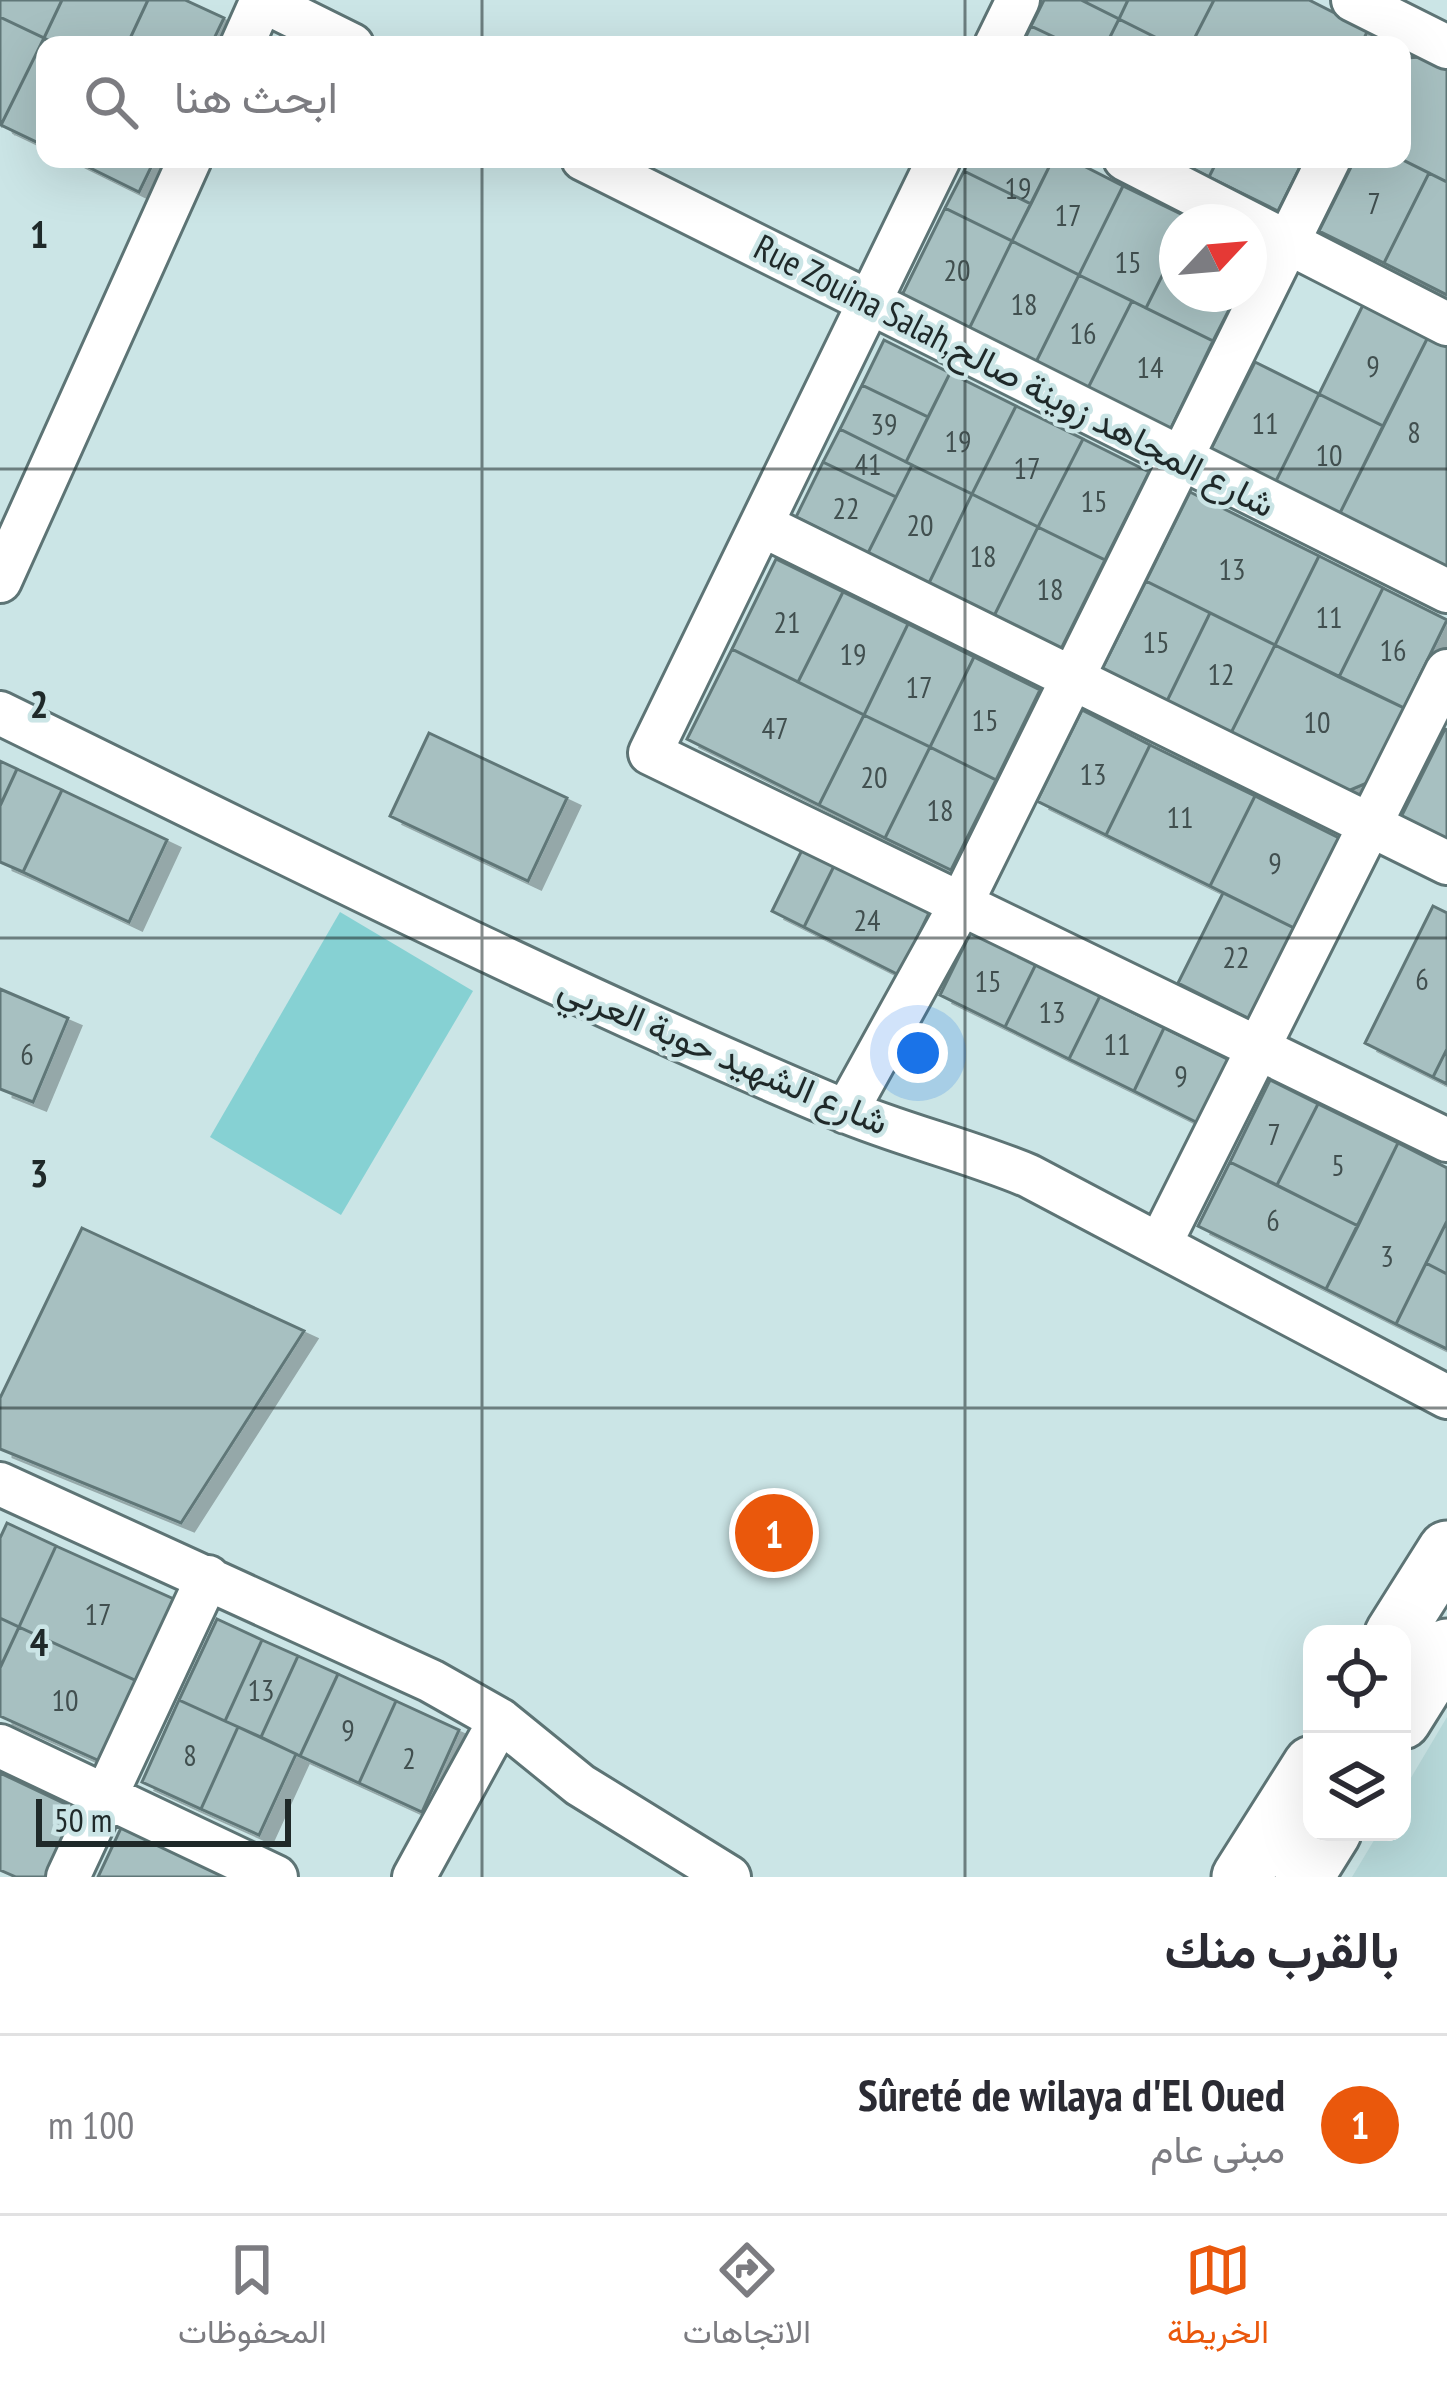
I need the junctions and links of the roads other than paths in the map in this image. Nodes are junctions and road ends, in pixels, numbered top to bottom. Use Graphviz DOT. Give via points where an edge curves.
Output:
graph roads {
  1 [pos="261,0"];
  2 [pos="1018,0"];
  3 [pos="1353,0"];
  4 [pos="1395,22"];
  5 [pos="246,36"];
  6 [pos="334,36"];
  7 [pos="1000,36"];
  8 [pos="1447,46"];
  9 [pos="186,168"];
  10 [pos="601,168"];
  11 [pos="934,168"];
  12 [pos="1143,168"];
  13 [pos="1324,168"];
  14 [pos="1288,242"];
  15 [pos="868,300"];
  16 [pos="1447,324"];
  17 [pos="1181,460"];
  18 [pos="762,525"];
  19 [pos="0,581"];
  20 [pos="1447,591"];
  21 [pos="1447,670"];
  22 [pos="1069,679"];
  23 [pos="0,712"];
  24 [pos="1370,823"];
  25 [pos="1447,863"];
  26 [pos="961,904"];
  27 [pos="1258,1053"];
  28 [pos="846,1112"];
  29 [pos="1447,1140"];
  30 [pos="1160,1244"];
  31 [pos="1447,1397"];
  32 [pos="0,1484"];
  33 [pos="1447,1550"];
  34 [pos="208,1577"];
  35 [pos="1400,1625"];
  36 [pos="1447,1648"];
  37 [pos="1411,1706"];
  38 [pos="500,1720"];
  39 [pos="0,1746"];
  40 [pos="1303,1779"];
  41 [pos="108,1794"];
  42 [pos="1326,1841"];
  43 [pos="720,1875"];
  44 [pos="68,1877"];
  45 [pos="276,1877"];
  46 [pos="414,1877"];
  47 [pos="1241,1877"];
  48 [pos="1304,1877"];
  1 -- 5 [label="street"];
  1 -- 6 [label="street"];
  2 -- 7 [label="street"];
  3 -- 4 [label="street"];
  4 -- 8 [label="street"];
  9 -- 19 [label="street"];
  10 -- 15 [label="street, Rue Zouina Salah,شارع المجاهد زوينة صالح"];
  11 -- 15 [label="street"];
  12 -- 14 [label="street"];
  13 -- 14 [label="street"];
  14 -- 16 [label="street"];
  14 -- 17 [label="street"];
  15 -- 17 [label="street, Rue Zouina Salah,شارع المجاهد زوينة صالح"];
  15 -- 18 [label="street"];
  17 -- 20 [label="street, Rue Zouina Salah,شارع المجاهد زوينة صالح"];
  17 -- 22 [label="street"];
  18 -- 22 [label="street"];
  18 -- 26 [label="street" via="650,754"];
  21 -- 24 [label="street"];
  22 -- 24 [label="street"];
  22 -- 26 [label="street"];
  23 -- 28 [label="street, شارع الشهيد حوبة العربي" via="528,971"];
  24 -- 25 [label="street"];
  24 -- 27 [label="street"];
  26 -- 27 [label="street"];
  26 -- 28 [label="street"];
  27 -- 29 [label="street"];
  27 -- 30 [label="street"];
  28 -- 30 [label="street, شارع الشهيد حوبة العربي" via="1012,1169"];
  30 -- 31 [label="street, شارع الشهيد حوبة العربي"];
  32 -- 34 [label="street"];
  33 -- 35 [label="main road"];
  34 -- 38 [label="street"];
  34 -- 41 [label="street"];
  36 -- 37 [label="main road"];
  38 -- 43 [label="street" via="580,1785"];
  38 -- 46 [label="street"];
  39 -- 41 [label="street"];
  40 -- 47 [label="main road"];
  41 -- 44 [label="street"];
  41 -- 45 [label="street"];
  42 -- 48 [label="main road"];
}
